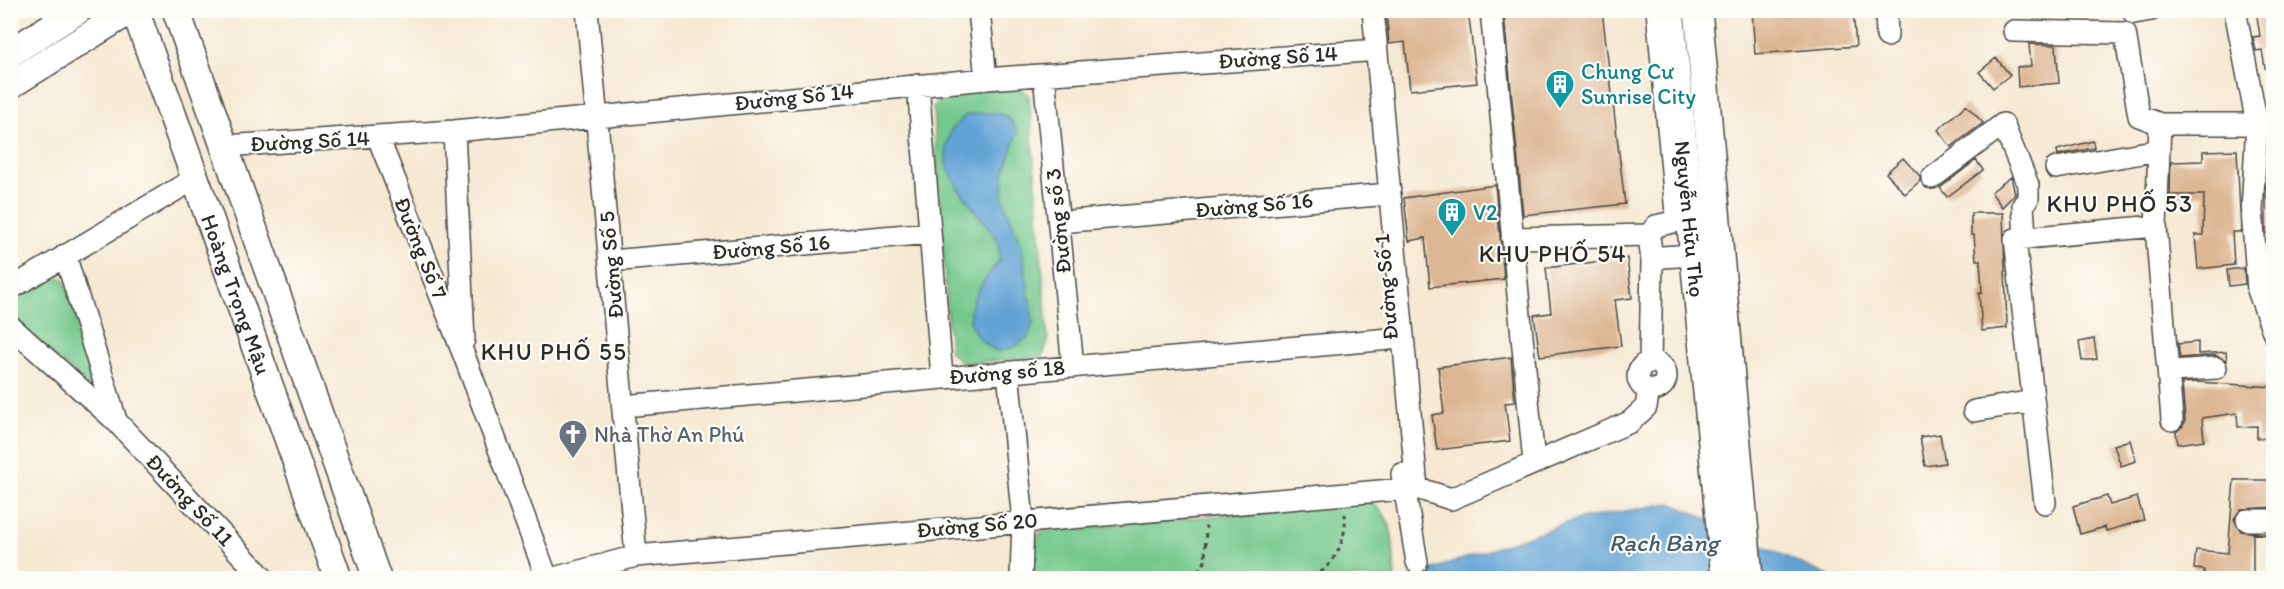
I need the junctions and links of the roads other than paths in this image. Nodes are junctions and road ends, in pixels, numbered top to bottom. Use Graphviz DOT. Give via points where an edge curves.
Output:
graph roads {
  1 [pos="78,10"];
  2 [pos="133,10"];
  3 [pos="176,10"];
  4 [pos="587,10"];
  5 [pos="979,10"];
  6 [pos="1361,10"];
  7 [pos="1373,10"];
  8 [pos="1491,10"];
  9 [pos="1657,10"];
  10 [pos="1670,10"];
  11 [pos="1698,10"];
  12 [pos="1886,10"];
  13 [pos="2235,10"];
  14 [pos="2014,31"];
  15 [pos="1887,36"];
  16 [pos="1365,51"];
  17 [pos="10,52"];
  18 [pos="1044,75"];
  19 [pos="986,79"];
  20 [pos="10,85"];
  21 [pos="918,85"];
  22 [pos="596,117"];
  23 [pos="2160,124"];
  24 [pos="2257,124"];
  25 [pos="454,131"];
  26 [pos="378,137"];
  27 [pos="224,146"];
  28 [pos="2159,150"];
  29 [pos="1677,152"];
  30 [pos="2056,168"];
  31 [pos="1932,178"];
  32 [pos="194,179"];
  33 [pos="1377,195"];
  34 [pos="1683,219"];
  35 [pos="1059,222"];
  36 [pos="2156,226"];
  37 [pos="930,233"];
  38 [pos="1649,235"];
  39 [pos="1512,237"];
  40 [pos="2020,238"];
  41 [pos="65,255"];
  42 [pos="1690,260"];
  43 [pos="611,261"];
  44 [pos="1652,262"];
  45 [pos="10,289"];
  46 [pos="286,324"];
  47 [pos="10,326"];
  48 [pos="249,332"];
  49 [pos="2274,334"];
  50 [pos="1390,339"];
  51 [pos="465,358"];
  52 [pos="1072,367"];
  53 [pos="2169,368"];
  54 [pos="2216,368"];
  55 [pos="1008,372"];
  56 [pos="942,377"];
  57 [pos="2033,401"];
  58 [pos="623,406"];
  59 [pos="1974,411"];
  60 [pos="2172,420"];
  61 [pos="116,421"];
  62 [pos="1722,425"];
  63 [pos="1534,463"];
  64 [pos="1407,472"];
  65 [pos="2045,503"];
  66 [pos="2247,520"];
  67 [pos="2274,520"];
  68 [pos="1023,521"];
  69 [pos="636,556"];
  70 [pos="1417,562"];
  71 [pos="263,579"];
  72 [pos="338,579"];
  73 [pos="377,579"];
  74 [pos="548,579"];
  75 [pos="554,579"];
  76 [pos="1021,579"];
  77 [pos="1725,579"];
  78 [pos="1749,579"];
  1 -- 17 [label="main road"];
  2 -- 20 [label="main road"];
  2 -- 32 [label="main road, Hoàng Trọng Mậu"];
  3 -- 27 [label="main road, Hoàng Trọng Mậu"];
  4 -- 22 [label="street, Đường Số 5"];
  5 -- 19 [label="street"];
  6 -- 16 [label="street, Đường Số 1"];
  7 -- 64 [label="street"];
  8 -- 39 [label="street"];
  9 -- 29 [label="street"];
  10 -- 29 [label="main road, Nguyễn Hữu Thọ"];
  11 -- 62 [label="main road, Nguyễn Hữu Thọ"];
  12 -- 15 [label="street"];
  13 -- 24 [label="street"];
  14 -- 23 [label="street" via="2125,33 2139,116"];
  16 -- 18 [label="street, Đường Số 14"];
  16 -- 33 [label="street, Đường Số 1"];
  18 -- 19 [label="street, Đường Số 14"];
  18 -- 35 [label="street, Đường số 3"];
  19 -- 21 [label="street, Đường Số 14"];
  21 -- 22 [label="street, Đường Số 14"];
  21 -- 37 [label="street"];
  22 -- 25 [label="street, Đường Số 14"];
  22 -- 43 [label="street, Đường Số 5"];
  23 -- 24 [label="street"];
  23 -- 28 [label="street"];
  24 -- 49 [label="street" via="2252,211 2257,279 2259,297"];
  25 -- 26 [label="street, Đường Số 14"];
  25 -- 51 [label="street, Đường Số 7"];
  26 -- 27 [label="street, Đường Số 14"];
  26 -- 51 [label="street, Đường Số 7"];
  27 -- 46 [label="main road, Hoàng Trọng Mậu"];
  28 -- 30 [label="street"];
  28 -- 36 [label="street"];
  29 -- 34 [label="main road, Nguyễn Hữu Thọ"];
  31 -- 40 [label="street" via="2003,124 2028,184"];
  32 -- 41 [label="street"];
  32 -- 48 [label="main road, Hoàng Trọng Mậu"];
  33 -- 35 [label="street, Đường Số 16"];
  33 -- 50 [label="street, Đường Số 1"];
  34 -- 38 [label="street" via="1656,226"];
  34 -- 42 [label="main road, Nguyễn Hữu Thọ"];
  35 -- 52 [label="street, Đường số 3"];
  36 -- 40 [label="street"];
  36 -- 53 [label="street"];
  37 -- 43 [label="street, Đường Số 16"];
  37 -- 56 [label="street"];
  38 -- 39 [label="street"];
  38 -- 44 [label="street"];
  39 -- 63 [label="street"];
  40 -- 57 [label="street"];
  41 -- 45 [label="street"];
  41 -- 61 [label="street, Đường Số 11"];
  42 -- 44 [label="street" via="1662,257"];
  42 -- 62 [label="main road, Nguyễn Hữu Thọ"];
  43 -- 58 [label="street, Đường Số 5"];
  44 -- 63 [label="street" via="1650,362 1660,364 1666,374 1662,386 1649,390 1646,407 1630,422"];
  46 -- 48 [label="main road"];
  46 -- 73 [label="main road, Hoàng Trọng Mậu"];
  47 -- 61 [label="street, Đường Số 11"];
  48 -- 72 [label="main road, Hoàng Trọng Mậu"];
  50 -- 52 [label="street, Đường số 18"];
  50 -- 64 [label="street, Đường Số 1"];
  51 -- 74 [label="street, Đường Số 7"];
  52 -- 55 [label="street, Đường số 18"];
  53 -- 54 [label="street"];
  53 -- 60 [label="street"];
  55 -- 56 [label="street, Đường số 18"];
  55 -- 68 [label="street"];
  56 -- 58 [label="street, Đường số 18"];
  57 -- 59 [label="street"];
  57 -- 65 [label="street"];
  58 -- 69 [label="street, Đường Số 5"];
  61 -- 71 [label="street, Đường Số 11"];
  62 -- 77 [label="main road"];
  62 -- 78 [label="main road"];
  63 -- 64 [label="street" via="1451,499 1417,488"];
  64 -- 68 [label="street, Đường Số 20" via="1343,494"];
  64 -- 70 [label="street, Đường Số 1"];
  66 -- 67 [label="street"];
  68 -- 69 [label="street, Đường Số 20"];
  68 -- 76 [label="street"];
  69 -- 75 [label="street, Đường Số 20"];
}
